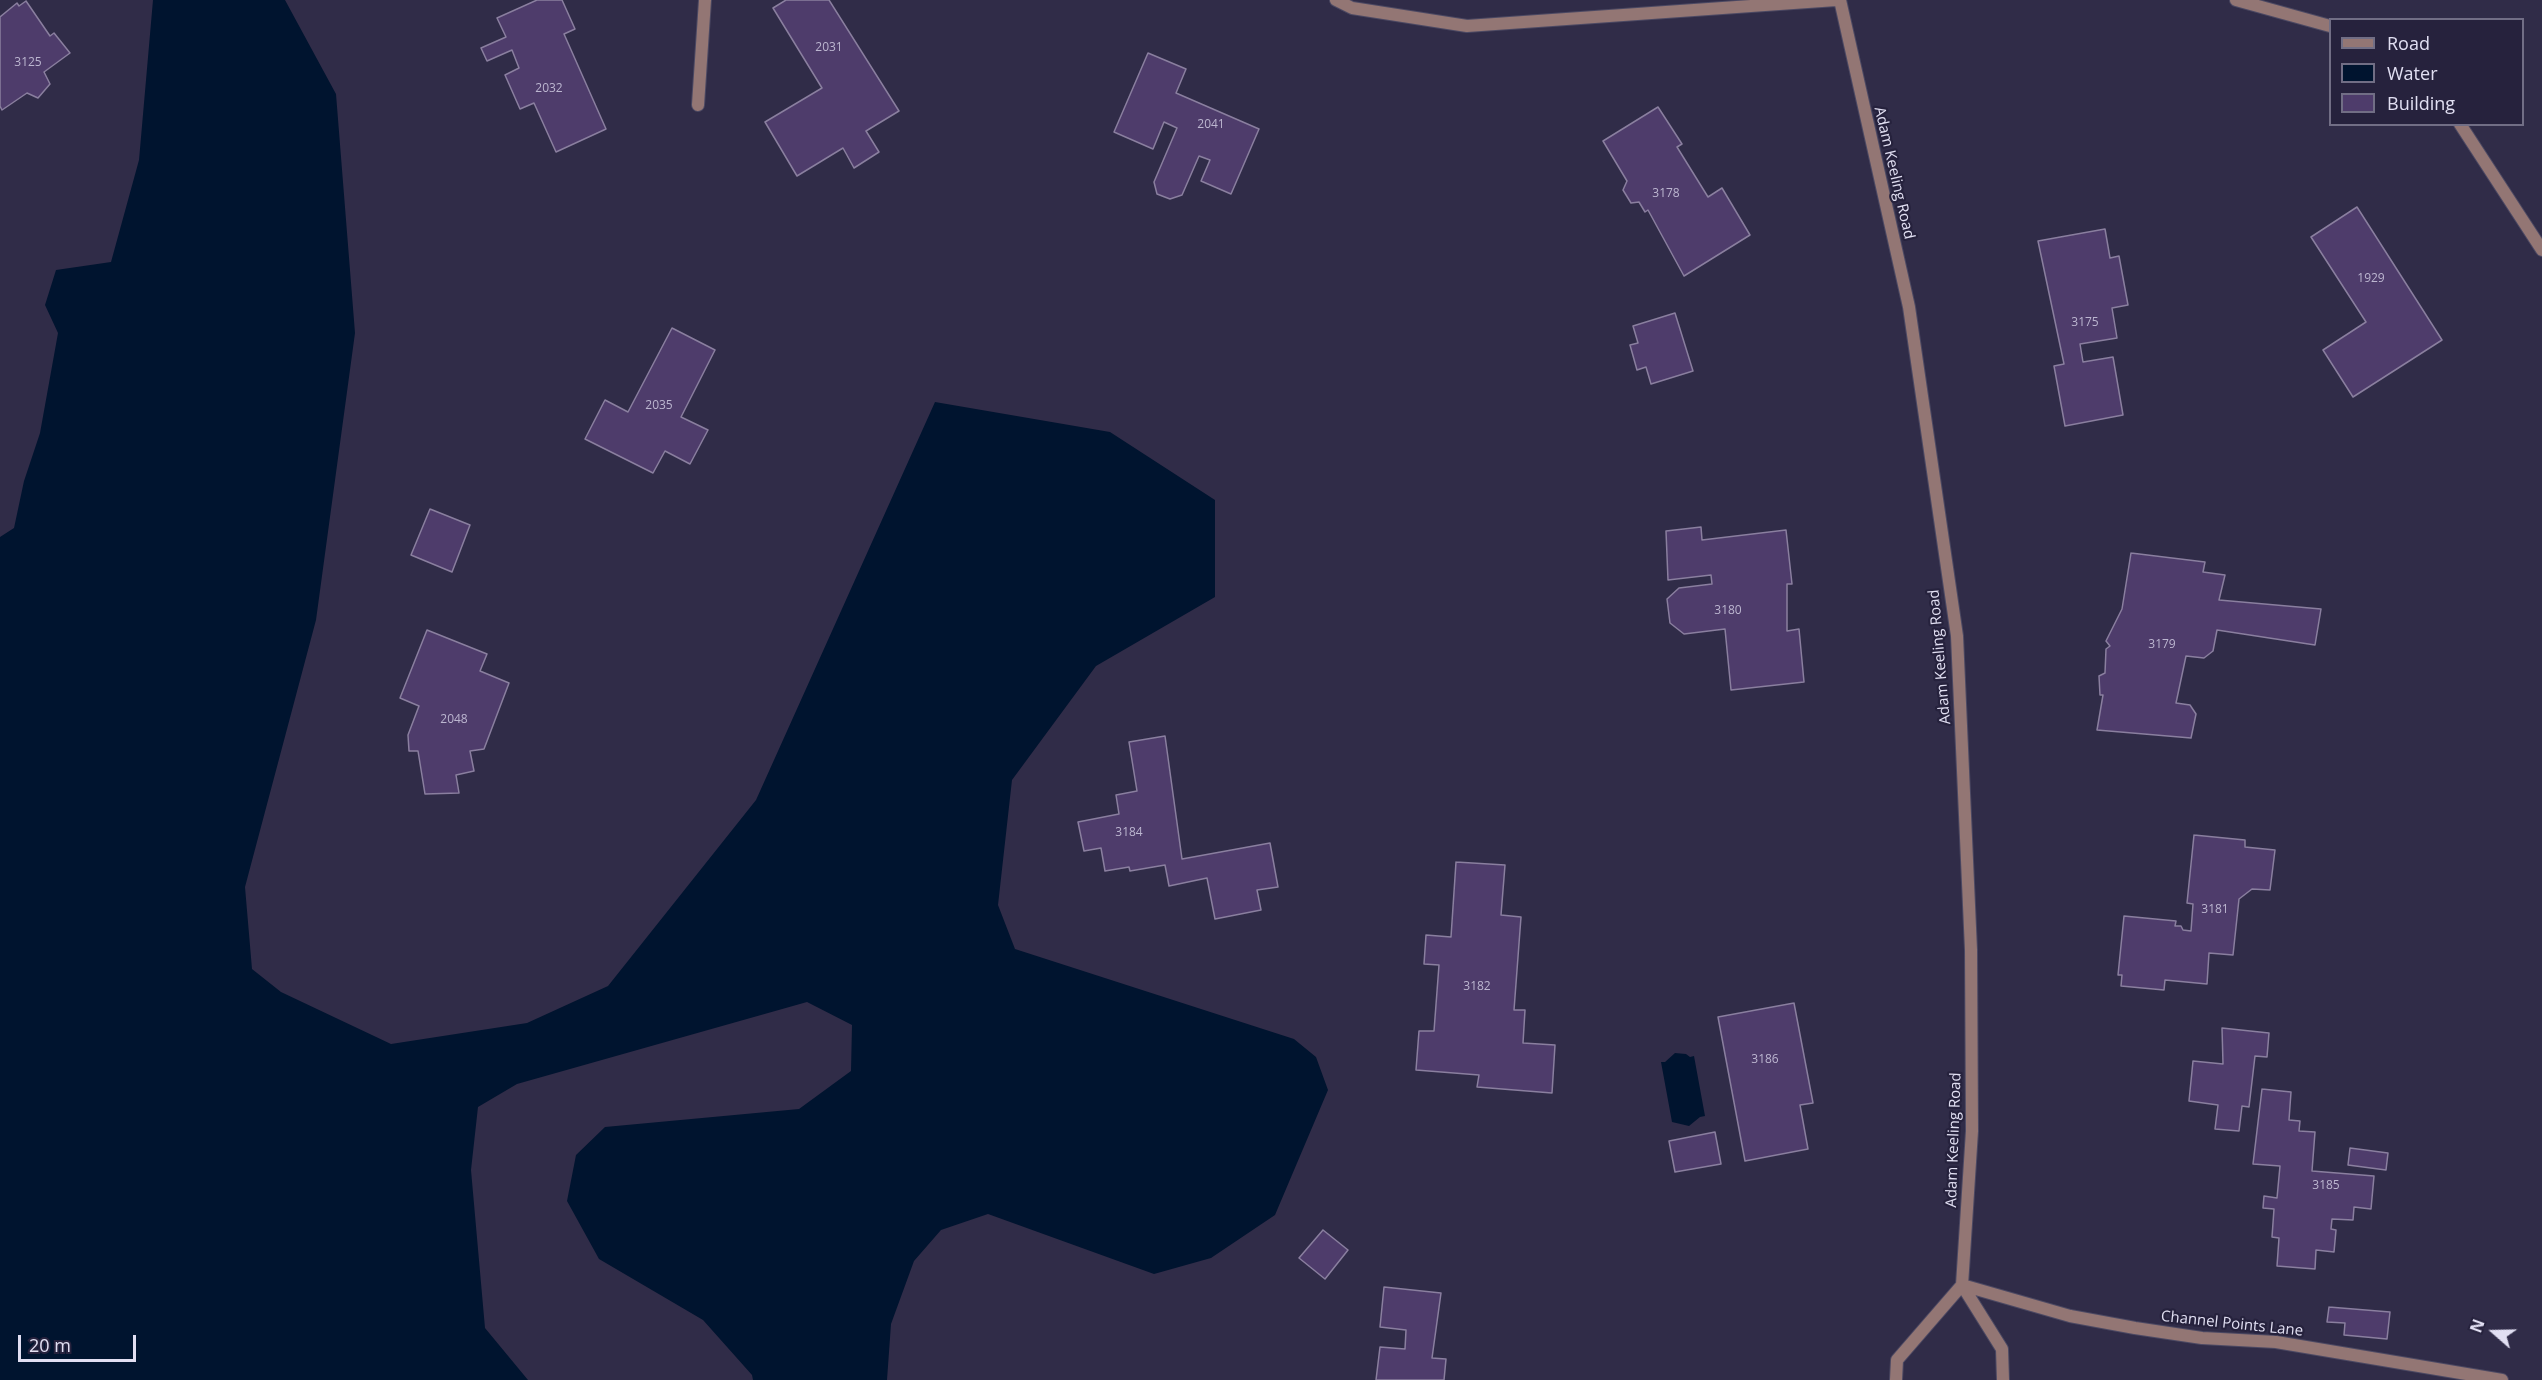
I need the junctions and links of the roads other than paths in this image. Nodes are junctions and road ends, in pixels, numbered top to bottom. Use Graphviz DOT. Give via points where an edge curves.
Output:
graph roads {
  1 [pos="705,0"];
  2 [pos="1336,0"];
  3 [pos="1838,0"];
  4 [pos="2236,0"];
  5 [pos="2329,25"];
  6 [pos="698,105"];
  7 [pos="2461,126"];
  8 [pos="2542,250"];
  9 [pos="1962,1285"];
  10 [pos="1896,1380"];
  11 [pos="2002,1380"];
  12 [pos="2502,1380"];
  1 -- 6 [label="street"];
  2 -- 3 [label="street" via="1352,8 1467,26"];
  3 -- 9 [label="street, Adam Keeling Road" via="1909,307 1957,636 1971,950 1972,1131"];
  4 -- 5 [label="street"];
  7 -- 8 [label="street"];
  9 -- 10 [label="street" via="1897,1360"];
  9 -- 11 [label="street" via="2002,1349"];
  9 -- 12 [label="street, Channel Points Lane" via="2070,1316 2135,1328 2202,1338 2276,1342"];
}
